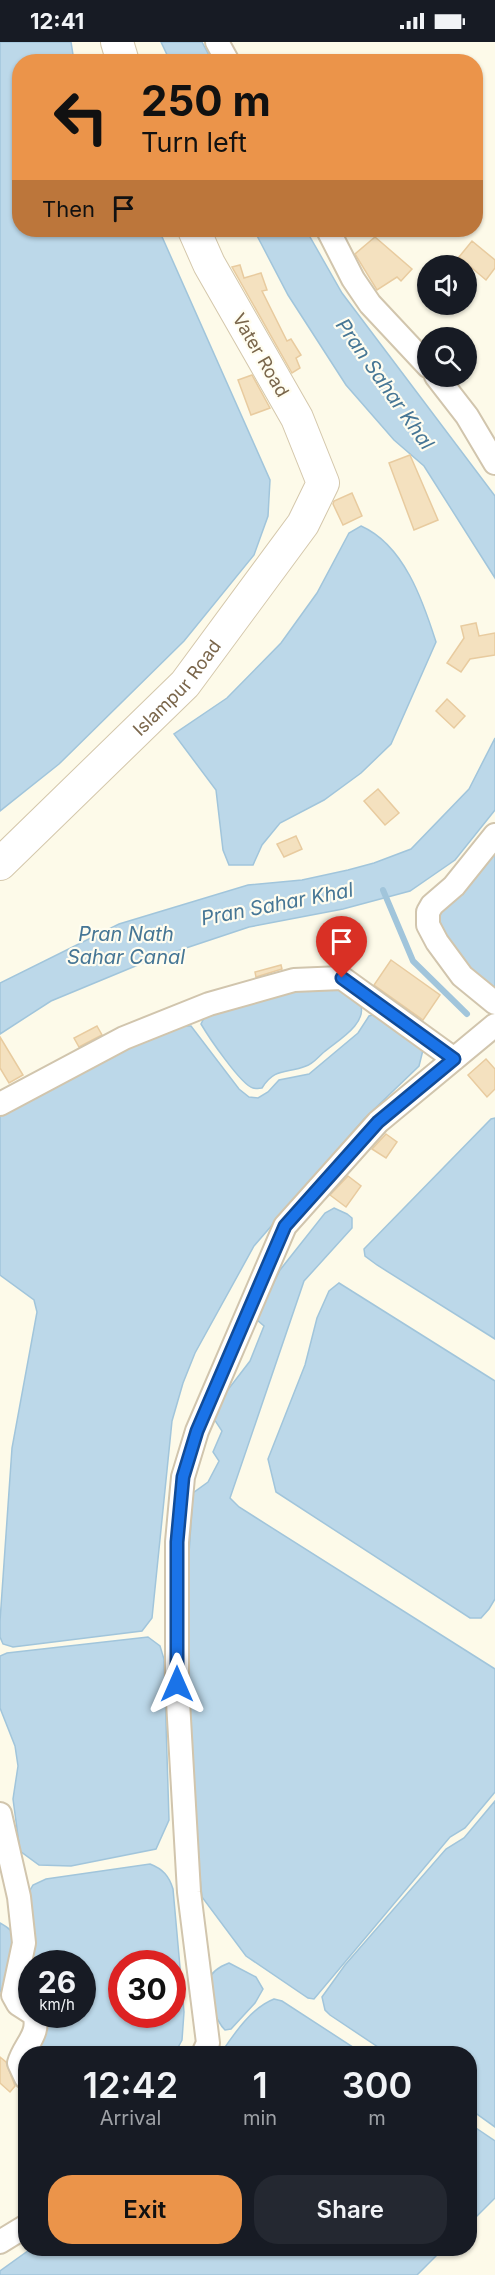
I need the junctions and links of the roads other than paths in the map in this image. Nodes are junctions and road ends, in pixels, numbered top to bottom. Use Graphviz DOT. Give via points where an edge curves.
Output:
graph roads {
  1 [pos="197,237"];
  2 [pos="332,237"];
  3 [pos="417,354"];
  4 [pos="445,387"];
  5 [pos="495,463"];
  6 [pos="323,483"];
  7 [pos="495,835"];
  8 [pos="0,864"];
  9 [pos="495,1003"];
  10 [pos="495,1025"];
  11 [pos="454,1059"];
  12 [pos="0,1104"];
  13 [pos="0,1814"];
  14 [pos="23,1950"];
  15 [pos="18,1971"];
  16 [pos="18,2004"];
  17 [pos="36,2028"];
  18 [pos="27,2046"];
  19 [pos="206,2046"];
  20 [pos="18,2231"];
  21 [pos="0,2242"];
  1 -- 6 [label="street, Vater Road" via="297,418"];
  2 -- 3 [label="street" via="370,304"];
  4 -- 5 [label="street"];
  6 -- 8 [label="street, Islampur Road" via="303,525 184,684"];
  7 -- 9 [label="street" via="428,912 428,925 437,942 462,976"];
  10 -- 11 [label="street"];
  11 -- 12 [label="street" via="342,978 294,980 210,1004 124,1038"];
  11 -- 19 [label="street" via="378,1122 285,1226 197,1431 183,1477 177,1542 177,1684 189,1892"];
  13 -- 14 [label="street" via="19,1897"];
  15 -- 16 [label="street" via="13,1995"];
  17 -- 18 [label="street"];
  20 -- 21 [label="street"];
}
